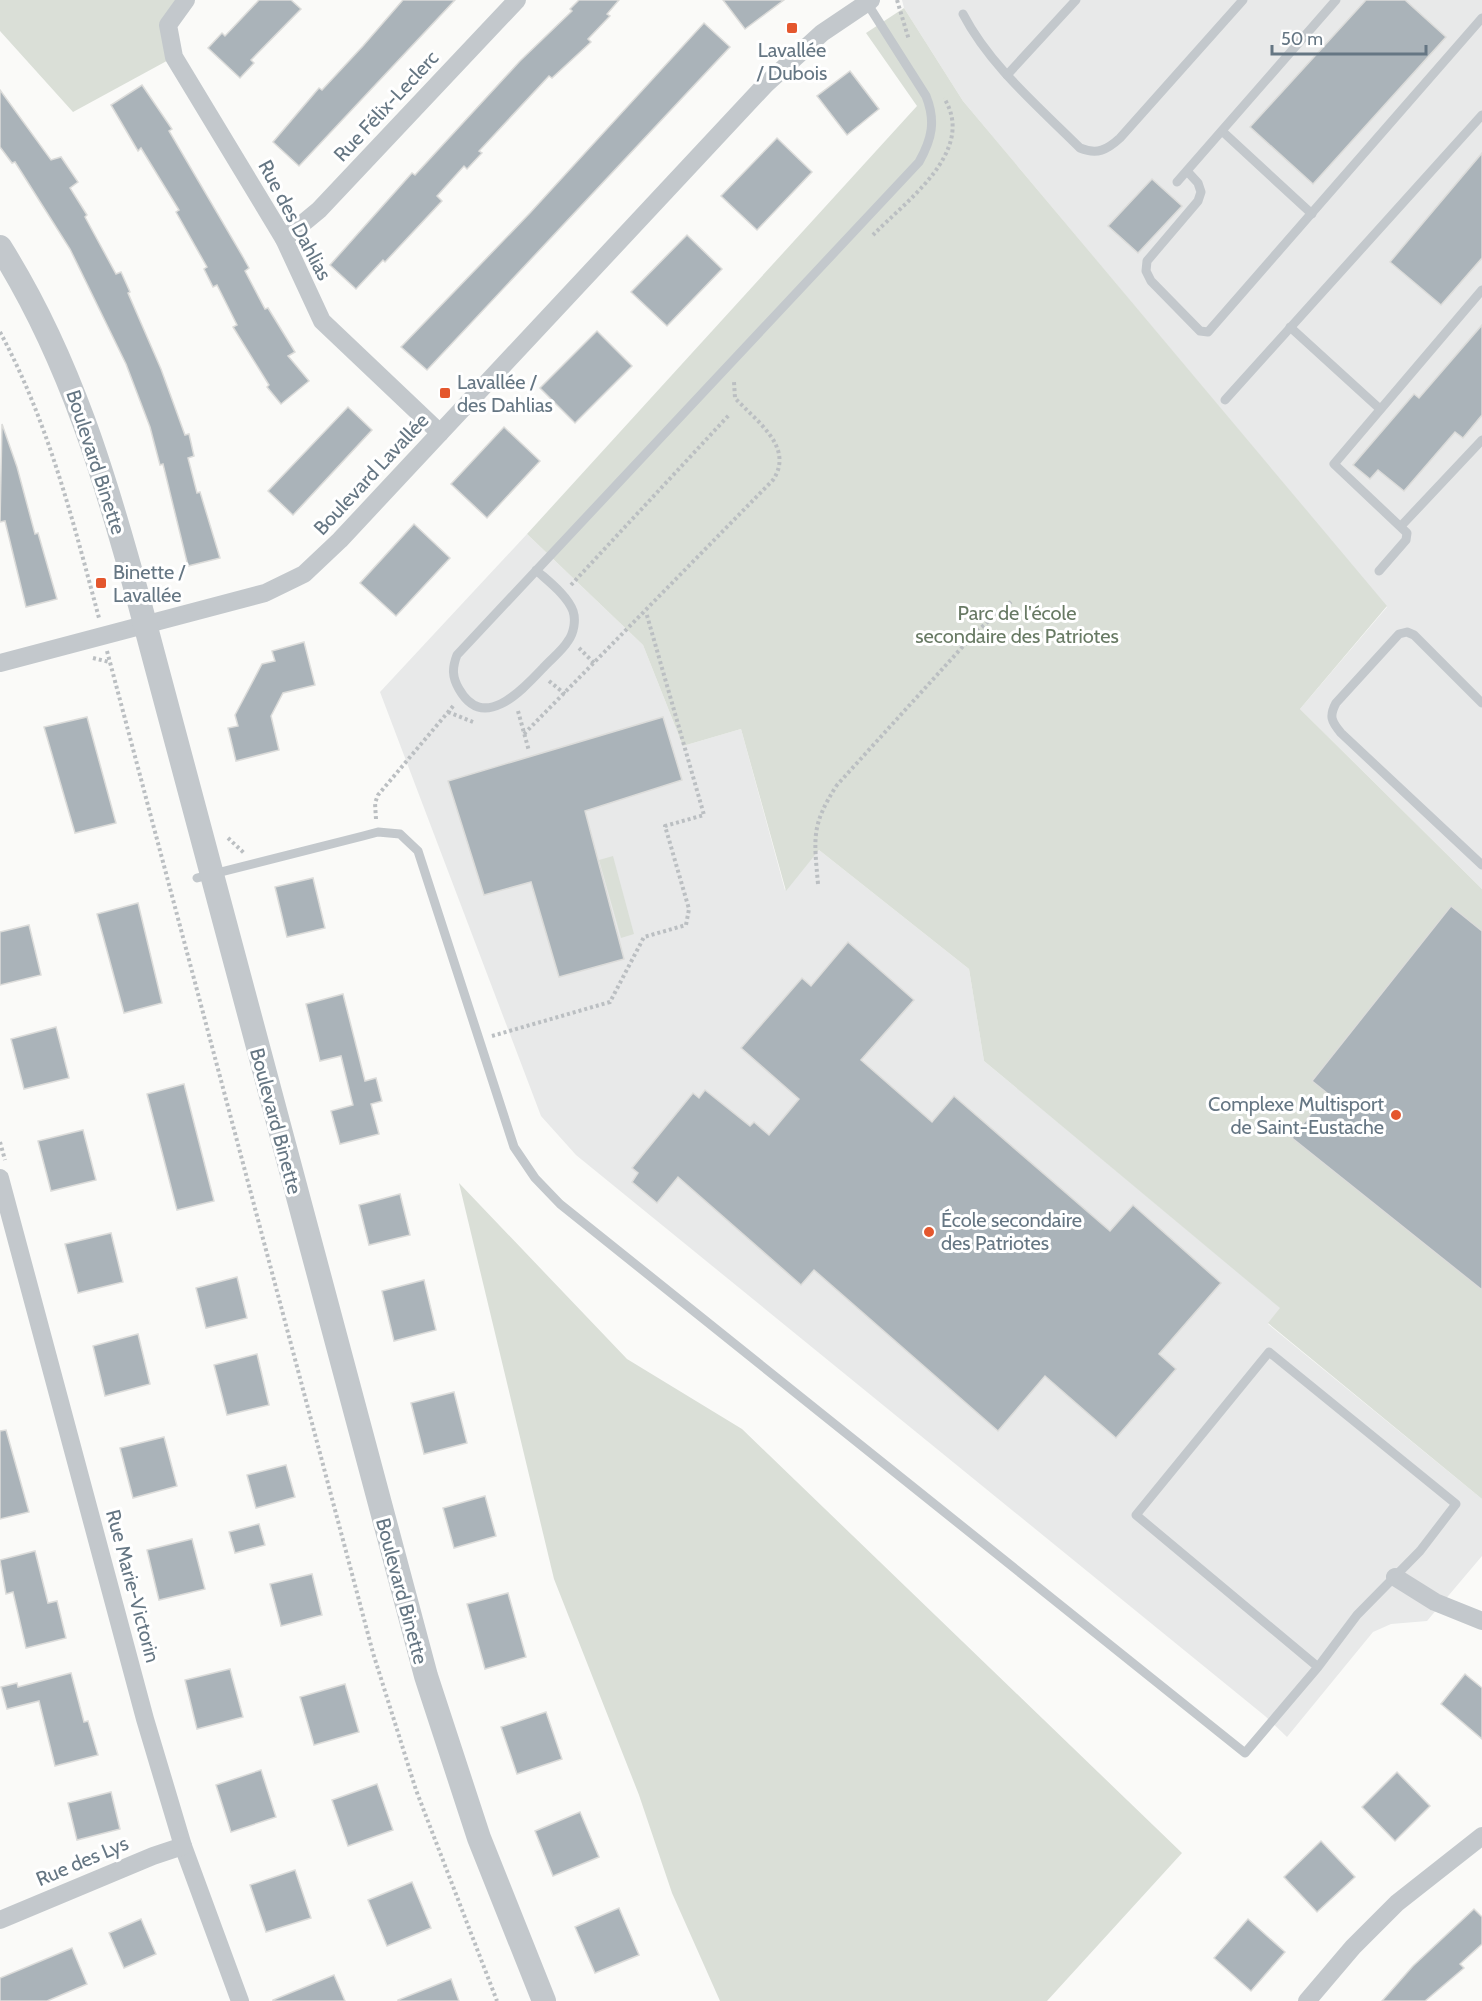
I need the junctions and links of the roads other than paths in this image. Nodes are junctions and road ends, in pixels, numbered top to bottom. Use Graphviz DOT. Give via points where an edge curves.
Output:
graph roads {
  1 [pos="186,0"];
  2 [pos="517,0"];
  3 [pos="1076,0"];
  4 [pos="1243,0"];
  5 [pos="1336,0"];
  6 [pos="869,1"];
  7 [pos="963,14"];
  8 [pos="1482,18"];
  9 [pos="1007,75"];
  10 [pos="1482,115"];
  11 [pos="1222,131"];
  12 [pos="1187,171"];
  13 [pos="1177,182"];
  14 [pos="1312,214"];
  15 [pos="284,239"];
  16 [pos="0,247"];
  17 [pos="0,274"];
  18 [pos="1482,290"];
  19 [pos="1290,327"];
  20 [pos="1225,400"];
  21 [pos="1380,409"];
  22 [pos="440,433"];
  23 [pos="1482,440"];
  24 [pos="1402,525"];
  25 [pos="536,570"];
  26 [pos="1379,571"];
  27 [pos="137,626"];
  28 [pos="0,663"];
  29 [pos="1482,703"];
  30 [pos="1482,865"];
  31 [pos="204,877"];
  32 [pos="0,1178"];
  33 [pos="1395,1577"];
  34 [pos="1482,1621"];
  35 [pos="1317,1667"];
  36 [pos="1482,1836"];
  37 [pos="183,1846"];
  38 [pos="0,1920"];
  39 [pos="240,2001"];
  40 [pos="529,2001"];
  41 [pos="544,2001"];
  42 [pos="1307,2001"];
  1 -- 15 [label="street, Rue des Dahlias" via="168,25 174,57"];
  2 -- 15 [label="street, Rue Félix-Leclerc" via="320,210"];
  3 -- 9 [label="lane"];
  4 -- 9 [label="lane" via="1120,138 1100,152 1080,148"];
  5 -- 11 [label="lane"];
  6 -- 22 [label="street, Boulevard Lavallée" via="822,33 766,84"];
  6 -- 25 [label="lane" via="932,111 928,144 919,162"];
  7 -- 9 [label="lane"];
  8 -- 14 [label="lane"];
  10 -- 19 [label="lane"];
  11 -- 12 [label="lane"];
  11 -- 14 [label="lane"];
  12 -- 13 [label="lane"];
  12 -- 14 [label="lane" via="1198,183 1198,201 1147,261 1146,271 1200,331 1213,328"];
  15 -- 22 [label="street, Rue des Dahlias" via="322,321"];
  16 -- 27 [label="street, Boulevard Binette" via="39,314 76,397 104,476"];
  17 -- 27 [label="street, Boulevard Binette" via="37,342 68,414"];
  18 -- 21 [label="lane"];
  19 -- 20 [label="lane"];
  19 -- 21 [label="lane"];
  21 -- 24 [label="lane" via="1334,464"];
  22 -- 27 [label="street, Boulevard Lavallée" via="304,574 256,596"];
  23 -- 24 [label="lane"];
  24 -- 26 [label="lane" via="1406,540"];
  25 -- 25 [label="lane" via="457,655 452,668 454,681 473,704 488,708 514,698 569,640 574,626 569,602"];
  27 -- 28 [label="street, Boulevard Lavallée"];
  27 -- 31 [label="street, Boulevard Binette"];
  29 -- 30 [label="lane" via="1407,632 1399,634 1330,714 1341,733"];
  31 -- 35 [label="lane" via="378,832 400,834 418,851 514,1147 535,1178 560,1204 1245,1753"];
  31 -- 40 [label="street, Boulevard Binette" via="417,1698 462,1832"];
  31 -- 41 [label="street, Boulevard Binette" via="426,1676 479,1838"];
  32 -- 37 [label="street, Rue Marie-Victorin" via="142,1710"];
  33 -- 34 [label="street" via="1435,1602"];
  33 -- 35 [label="lane" via="1357,1615"];
  33 -- 35 [label="lane" via="1456,1504 1269,1352 1136,1515"];
  36 -- 42 [label="street" via="1397,1903"];
  37 -- 38 [label="street, Rue des Lys"];
  37 -- 39 [label="street, Rue Marie-Victorin"];
}
